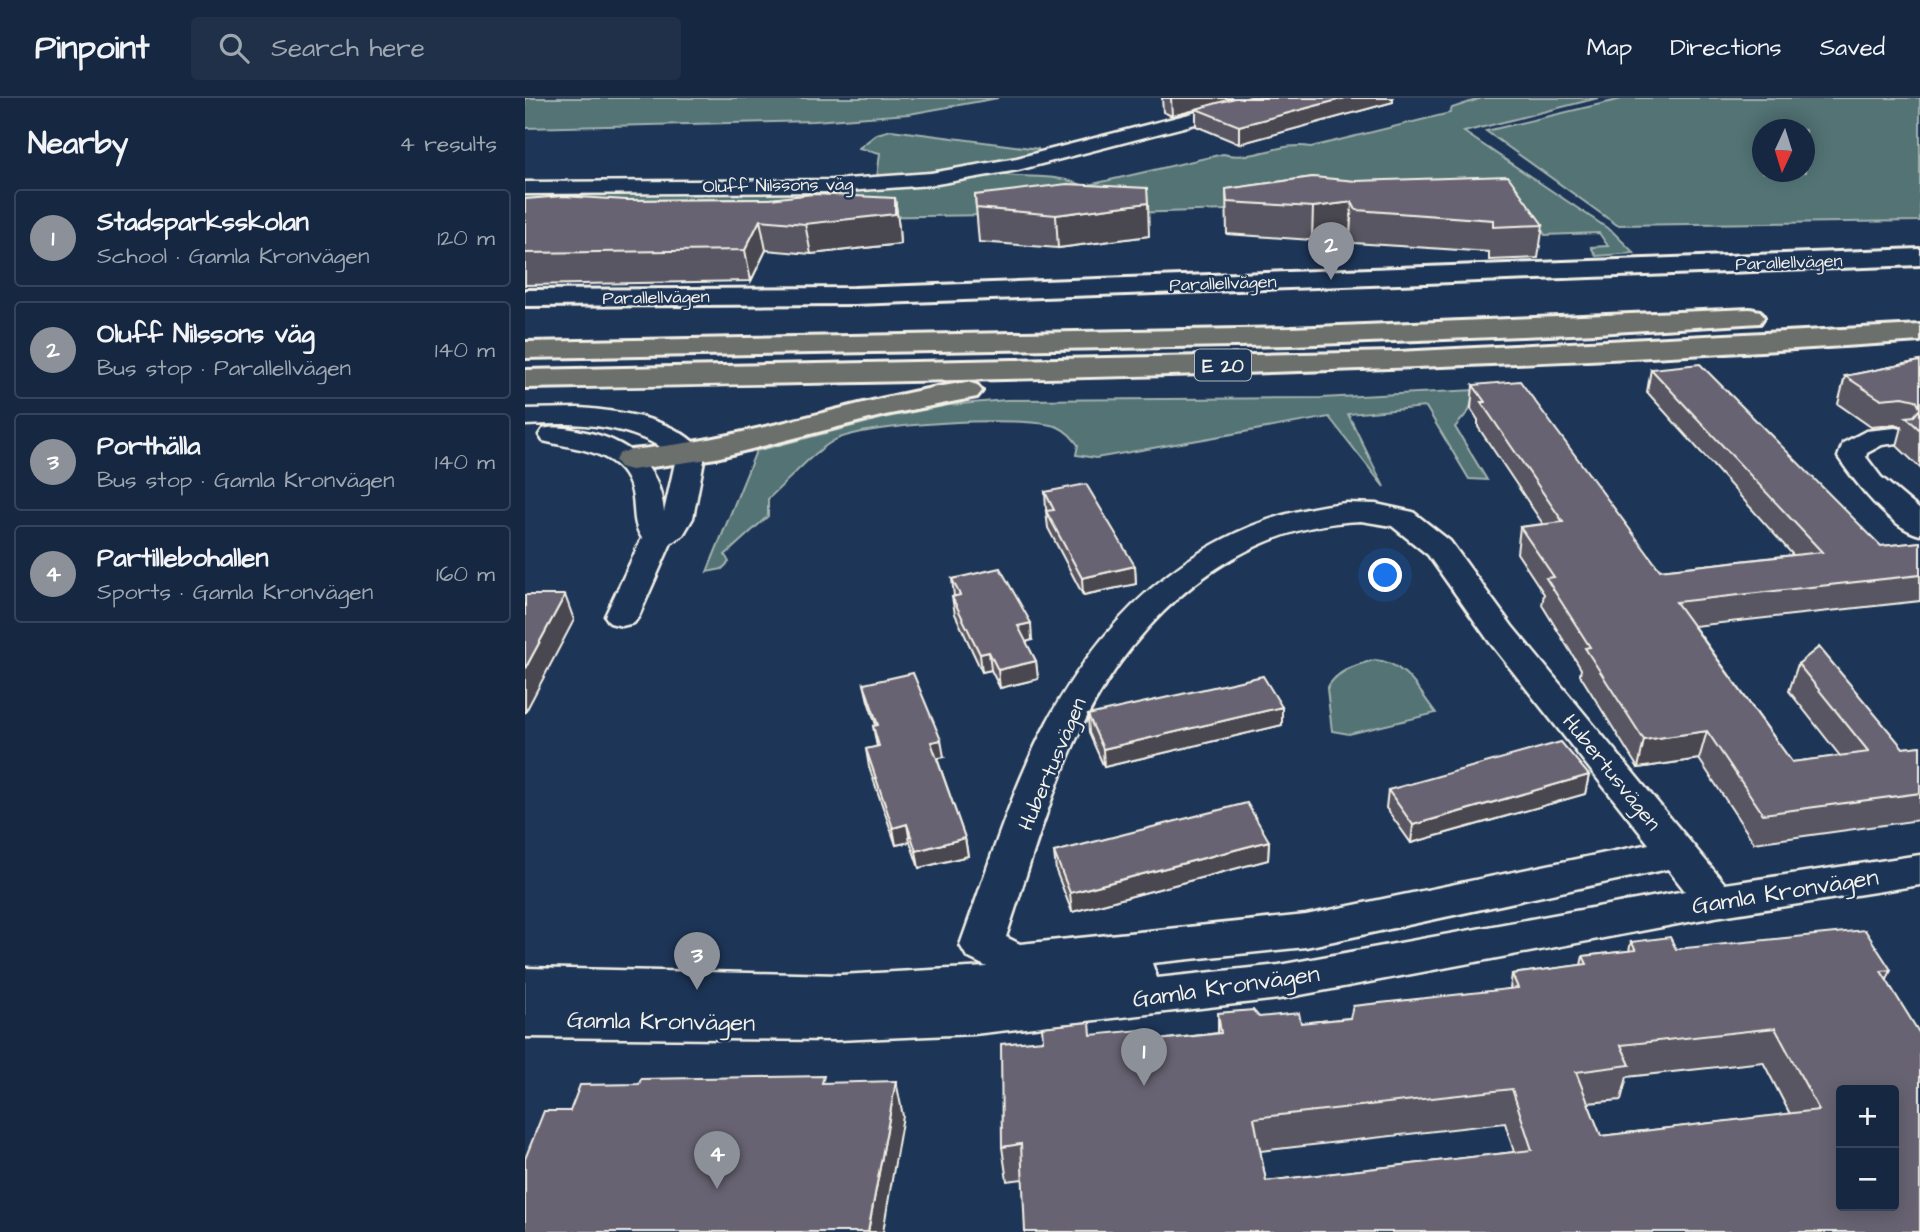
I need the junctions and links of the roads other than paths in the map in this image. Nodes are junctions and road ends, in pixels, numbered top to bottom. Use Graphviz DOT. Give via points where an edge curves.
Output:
graph roads {
  1 [pos="1274,98"];
  2 [pos="525,188"];
  3 [pos="1920,257"];
  4 [pos="525,298"];
  5 [pos="1776,315"];
  6 [pos="1916,316"];
  7 [pos="525,350"];
  8 [pos="1210,366"];
  9 [pos="525,379"];
  10 [pos="525,417"];
  11 [pos="525,432"];
  12 [pos="1895,436"];
  13 [pos="691,455"];
  14 [pos="631,460"];
  15 [pos="1920,526"];
  16 [pos="658,538"];
  17 [pos="622,616"];
  18 [pos="1920,848"];
  19 [pos="1920,870"];
  20 [pos="1697,878"];
  21 [pos="525,985"];
  22 [pos="525,1019"];
  1 -- 2 [label="street, Oluff Nilssons väg" via="1018,164 931,179 832,186"];
  3 -- 4 [label="street, Parallellvägen" via="854,296"];
  5 -- 7 [label="highway, E 20" via="1511,329"];
  6 -- 8 [label="highway, E 20" via="1631,351"];
  8 -- 9 [label="highway, E 20"];
  8 -- 13 [label="highway" via="937,394"];
  10 -- 13 [label="street" via="636,425 666,437"];
  11 -- 14 [label="street" via="582,439 618,450"];
  12 -- 15 [label="street" via="1861,443 1852,457 1871,483"];
  13 -- 14 [label="highway"];
  13 -- 16 [label="street" via="678,518"];
  14 -- 16 [label="street" via="647,491 650,529"];
  16 -- 17 [label="street"];
  18 -- 20 [label="street, Gamla Kronvägen"];
  19 -- 20 [label="street, Gamla Kronvägen"];
  20 -- 20 [label="street, Hubertusvägen" via="1306,931 1016,961 982,945 1051,757 1101,663 1159,598 1197,564 1250,535 1343,513 1391,516 1411,523 1433,540 1500,633"];
  20 -- 21 [label="street, Gamla Kronvägen" via="1281,957 1065,981 839,993"];
  20 -- 22 [label="street, Gamla Kronvägen" via="1279,982 974,1016 837,1023"];
}
